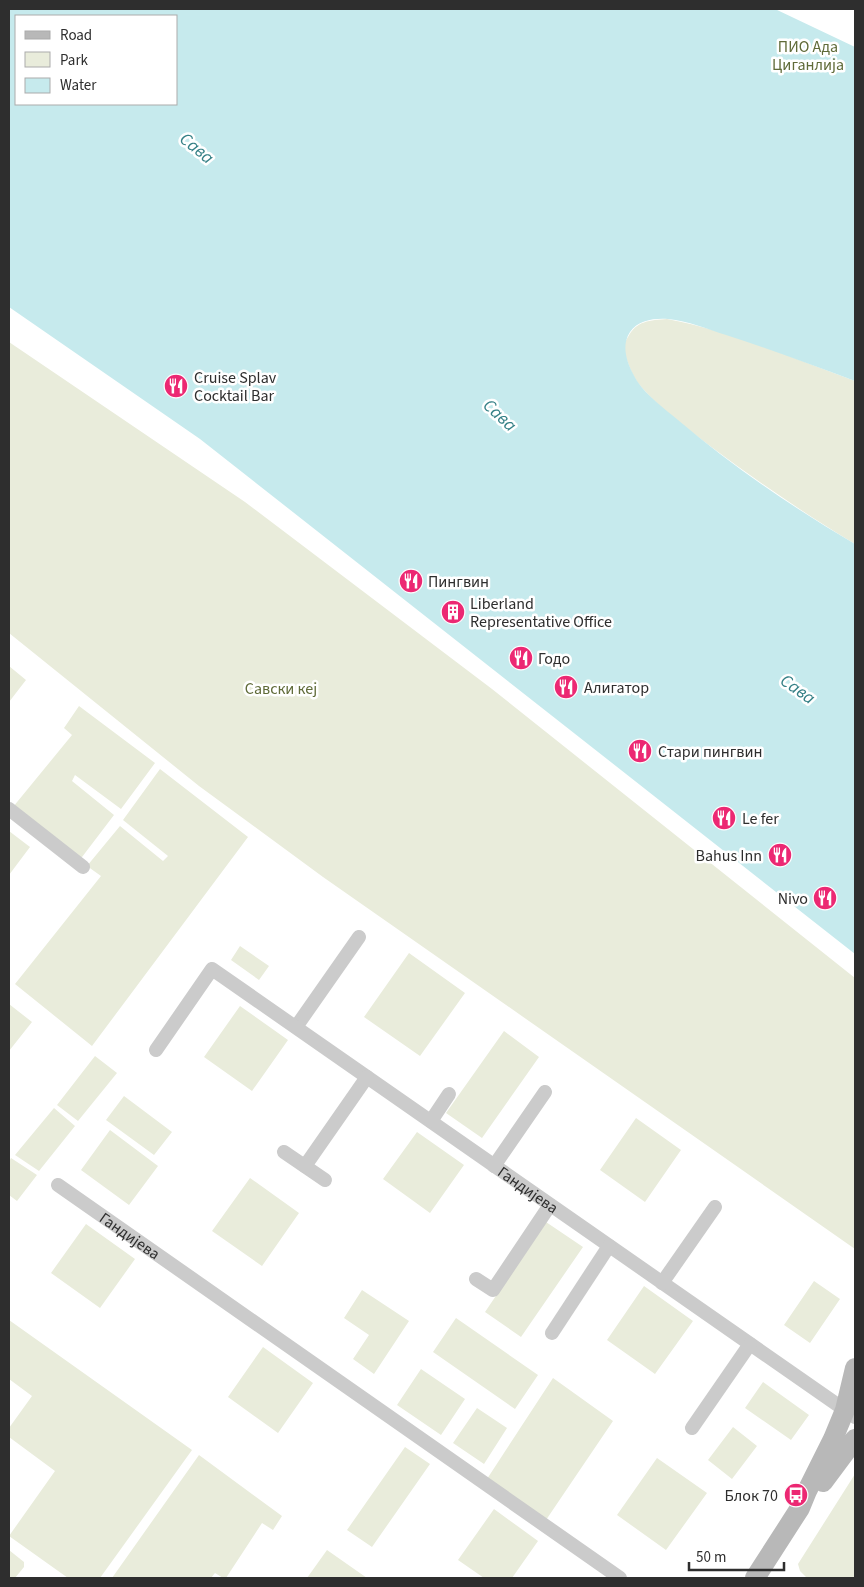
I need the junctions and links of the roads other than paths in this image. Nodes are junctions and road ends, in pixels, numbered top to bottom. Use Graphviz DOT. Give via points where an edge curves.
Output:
graph roads {
  1 [pos="9,809"];
  2 [pos="83,867"];
  3 [pos="359,937"];
  4 [pos="296,1027"];
  5 [pos="156,1050"];
  6 [pos="367,1077"];
  7 [pos="545,1092"];
  8 [pos="449,1094"];
  9 [pos="431,1122"];
  10 [pos="284,1152"];
  11 [pos="305,1166"];
  12 [pos="494,1166"];
  13 [pos="325,1180"];
  14 [pos="58,1185"];
  15 [pos="550,1204"];
  16 [pos="715,1207"];
  17 [pos="610,1246"];
  18 [pos="476,1279"];
  19 [pos="662,1282"];
  20 [pos="552,1333"];
  21 [pos="750,1344"];
  22 [pos="855,1368"];
  23 [pos="850,1414"];
  24 [pos="692,1428"];
  25 [pos="855,1439"];
  26 [pos="800,1508"];
  27 [pos="620,1578"];
  28 [pos="755,1578"];
  1 -- 2 [label="street"];
  3 -- 4 [label="street"];
  4 -- 5 [label="street, Гандијева" via="212,969"];
  4 -- 6 [label="street, Гандијева"];
  6 -- 9 [label="street, Гандијева"];
  6 -- 11 [label="street"];
  7 -- 12 [label="street"];
  8 -- 9 [label="street"];
  9 -- 12 [label="street, Гандијева"];
  10 -- 11 [label="street"];
  11 -- 13 [label="street"];
  12 -- 15 [label="street, Гандијева"];
  14 -- 27 [label="street, Гандијева"];
  15 -- 17 [label="street, Гандијева"];
  15 -- 18 [label="street" via="493,1290"];
  16 -- 19 [label="street"];
  17 -- 19 [label="street, Гандијева"];
  17 -- 20 [label="street"];
  19 -- 21 [label="street, Гандијева"];
  21 -- 23 [label="street, Гандијева"];
  21 -- 24 [label="street"];
  22 -- 23 [label="street"];
  23 -- 26 [label="street"];
  25 -- 26 [label="street"];
  26 -- 28 [label="street"];
}
